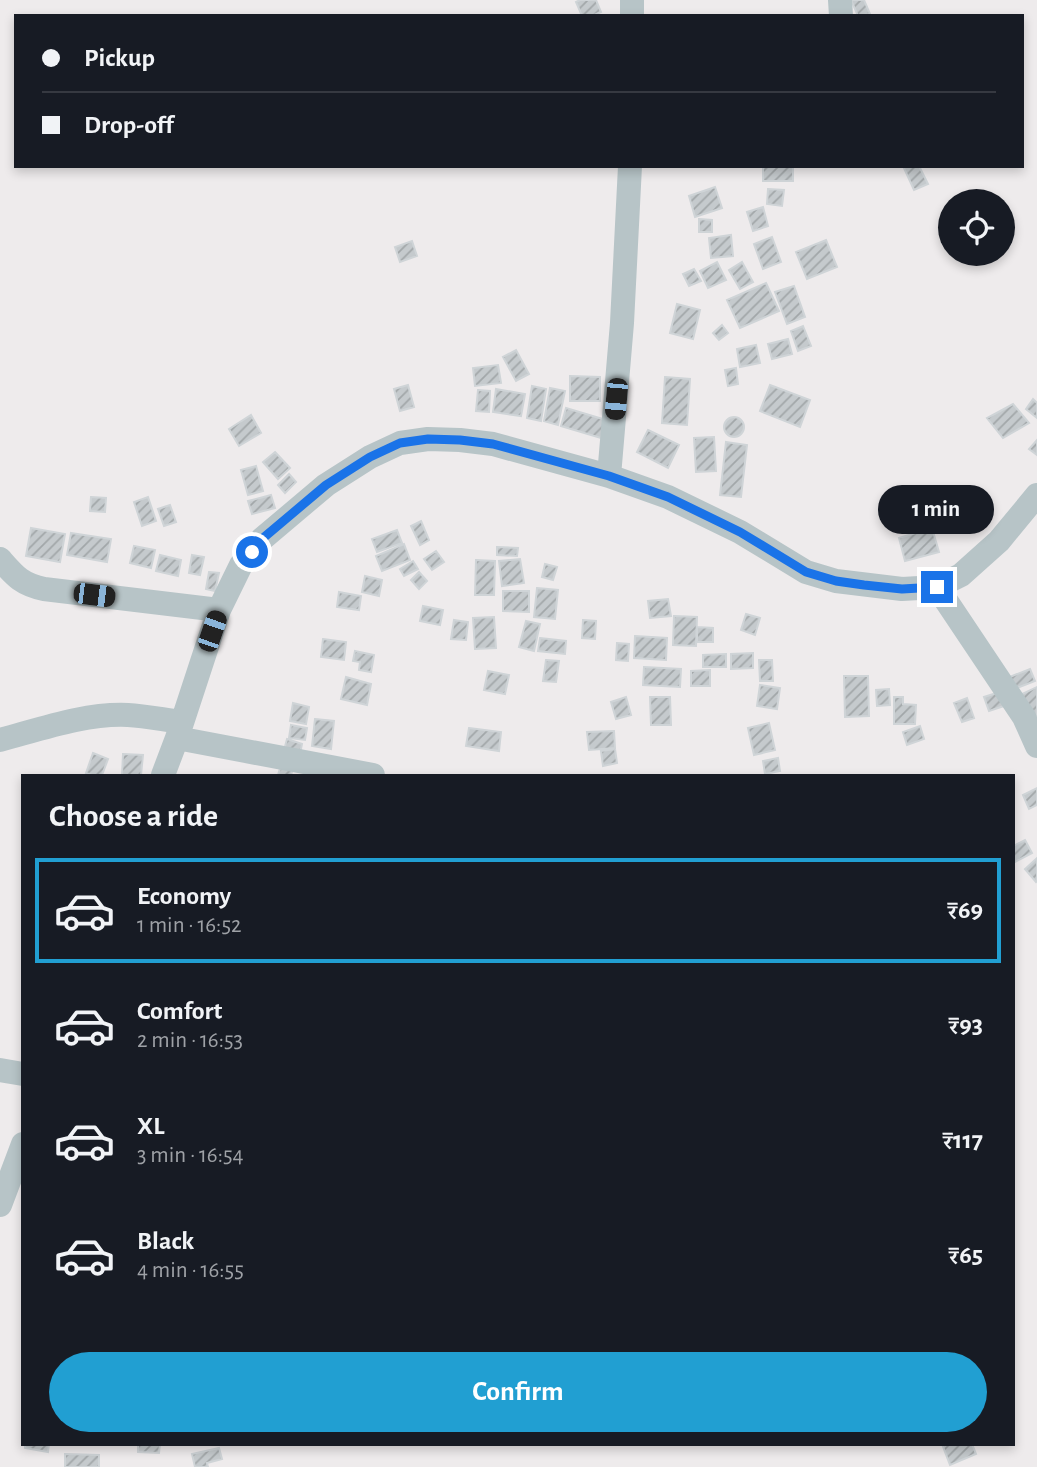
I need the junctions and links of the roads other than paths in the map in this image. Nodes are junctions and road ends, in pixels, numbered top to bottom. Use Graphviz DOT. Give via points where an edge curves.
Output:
graph roads {
  1 [pos="630,168"];
  2 [pos="609,476"];
  3 [pos="1037,495"];
  4 [pos="0,559"];
  5 [pos="937,587"];
  6 [pos="219,610"];
  7 [pos="180,730"];
  8 [pos="0,740"];
  9 [pos="1037,746"];
  10 [pos="163,774"];
  11 [pos="369,774"];
  12 [pos="0,1070"];
  13 [pos="21,1074"];
  14 [pos="21,1149"];
  15 [pos="0,1205"];
  1 -- 2 [label="street"];
  2 -- 5 [label="street" via="716,520 806,572 864,585"];
  2 -- 6 [label="street" via="493,444 428,439 400,443 326,485 262,539 241,565"];
  3 -- 5 [label="street" via="999,541 961,575"];
  4 -- 6 [label="street" via="28,585 44,589"];
  5 -- 9 [label="street" via="1024,717"];
  6 -- 7 [label="street"];
  7 -- 8 [label="street" via="128,715 106,716"];
  7 -- 10 [label="street"];
  7 -- 11 [label="street"];
  12 -- 13 [label="street"];
  14 -- 15 [label="street"];
}
